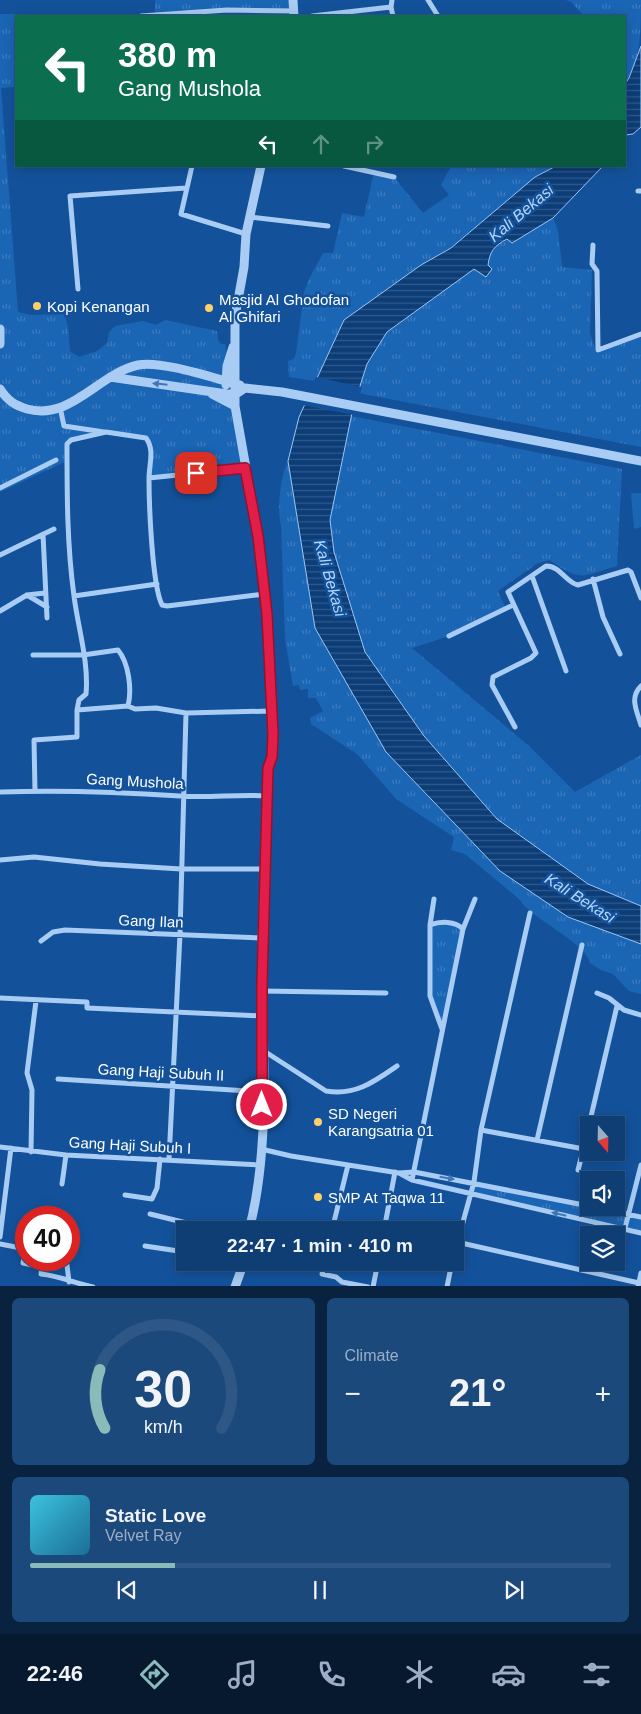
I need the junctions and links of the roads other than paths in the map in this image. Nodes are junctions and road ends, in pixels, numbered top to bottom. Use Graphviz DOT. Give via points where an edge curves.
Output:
graph roads {
  1 [pos="293,0"];
  2 [pos="392,0"];
  3 [pos="428,0"];
  4 [pos="391,7"];
  5 [pos="228,10"];
  6 [pos="294,14"];
  7 [pos="156,15"];
  8 [pos="226,15"];
  9 [pos="321,15"];
  10 [pos="393,15"];
  11 [pos="437,15"];
  12 [pos="192,167"];
  13 [pos="261,167"];
  14 [pos="349,167"];
  15 [pos="394,177"];
  16 [pos="186,188"];
  17 [pos="250,217"];
  18 [pos="328,226"];
  19 [pos="246,234"];
  20 [pos="593,245"];
  21 [pos="78,289"];
  22 [pos="0,329"];
  23 [pos="641,334"];
  24 [pos="0,344"];
  25 [pos="234,347"];
  26 [pos="139,364"];
  27 [pos="110,377"];
  28 [pos="139,382"];
  29 [pos="225,382"];
  30 [pos="236,384"];
  31 [pos="253,388"];
  32 [pos="0,389"];
  33 [pos="208,391"];
  34 [pos="232,394"];
  35 [pos="235,406"];
  36 [pos="60,407"];
  37 [pos="106,432"];
  38 [pos="56,460"];
  39 [pos="641,461"];
  40 [pos="245,468"];
  41 [pos="149,478"];
  42 [pos="0,488"];
  43 [pos="54,529"];
  44 [pos="43,534"];
  45 [pos="0,555"];
  46 [pos="532,576"];
  47 [pos="592,579"];
  48 [pos="157,584"];
  49 [pos="45,593"];
  50 [pos="265,594"];
  51 [pos="27,595"];
  52 [pos="74,596"];
  53 [pos="641,598"];
  54 [pos="513,605"];
  55 [pos="47,607"];
  56 [pos="0,610"];
  57 [pos="47,618"];
  58 [pos="449,636"];
  59 [pos="620,654"];
  60 [pos="33,655"];
  61 [pos="83,655"];
  62 [pos="566,671"];
  63 [pos="641,686"];
  64 [pos="128,706"];
  65 [pos="77,710"];
  66 [pos="272,712"];
  67 [pos="186,713"];
  68 [pos="641,725"];
  69 [pos="515,727"];
  70 [pos="35,791"];
  71 [pos="1,792"];
  72 [pos="182,796"];
  73 [pos="268,796"];
  74 [pos="0,860"];
  75 [pos="182,869"];
  76 [pos="266,869"];
  77 [pos="434,899"];
  78 [pos="475,899"];
  79 [pos="530,913"];
  80 [pos="430,925"];
  81 [pos="463,929"];
  82 [pos="180,934"];
  83 [pos="263,938"];
  84 [pos="41,941"];
  85 [pos="582,945"];
  86 [pos="262,991"];
  87 [pos="386,993"];
  88 [pos="597,993"];
  89 [pos="0,998"];
  90 [pos="36,1001"];
  91 [pos="617,1006"];
  92 [pos="175,1012"];
  93 [pos="641,1015"];
  94 [pos="263,1016"];
  95 [pos="443,1030"];
  96 [pos="263,1051"];
  97 [pos="397,1066"];
  98 [pos="58,1079"];
  99 [pos="174,1086"];
  100 [pos="262,1092"];
  101 [pos="591,1116"];
  102 [pos="481,1130"];
  103 [pos="536,1140"];
  104 [pos="0,1147"];
  105 [pos="11,1148"];
  106 [pos="261,1149"];
  107 [pos="580,1149"];
  108 [pos="31,1152"];
  109 [pos="66,1155"];
  110 [pos="160,1159"];
  111 [pos="169,1160"];
  112 [pos="581,1161"];
  113 [pos="260,1165"];
  114 [pos="348,1165"];
  115 [pos="641,1165"];
  116 [pos="578,1170"];
  117 [pos="397,1172"];
  118 [pos="414,1172"];
  119 [pos="412,1180"];
  120 [pos="474,1182"];
  121 [pos="62,1184"];
  122 [pos="470,1194"];
  123 [pos="125,1195"];
  124 [pos="2,1202"];
  125 [pos="580,1204"];
  126 [pos="625,1213"];
  127 [pos="150,1214"];
  128 [pos="630,1214"];
  129 [pos="641,1217"];
  130 [pos="179,1221"];
  131 [pos="251,1221"];
  132 [pos="334,1221"];
  133 [pos="386,1221"];
  134 [pos="463,1221"];
  135 [pos="616,1226"];
  136 [pos="625,1228"];
  137 [pos="641,1233"];
  138 [pos="0,1237"];
  139 [pos="0,1244"];
  140 [pos="464,1244"];
  141 [pos="145,1246"];
  142 [pos="176,1251"];
  143 [pos="68,1271"];
  144 [pos="241,1271"];
  145 [pos="322,1271"];
  146 [pos="376,1271"];
  147 [pos="450,1271"];
  148 [pos="641,1273"];
  149 [pos="70,1282"];
  150 [pos="341,1284"];
  151 [pos="639,1285"];
  152 [pos="93,1286"];
  153 [pos="236,1286"];
  154 [pos="368,1286"];
  155 [pos="374,1286"];
  156 [pos="447,1286"];
  1 -- 6 [label="street"];
  2 -- 4 [label="street"];
  3 -- 11 [label="street"];
  4 -- 9 [label="street"];
  4 -- 10 [label="street"];
  5 -- 6 [label="street"];
  5 -- 7 [label="street"];
  5 -- 8 [label="street"];
  12 -- 16 [label="street"];
  13 -- 17 [label="street"];
  14 -- 15 [label="street"];
  16 -- 19 [label="street" via="180,214"];
  16 -- 21 [label="street" via="70,196"];
  17 -- 18 [label="street"];
  17 -- 19 [label="street"];
  19 -- 25 [label="street"];
  20 -- 23 [label="street" via="592,264 597,271 598,350"];
  22 -- 24 [label="street"];
  25 -- 29 [label="street"];
  25 -- 30 [label="street"];
  26 -- 27 [label="street"];
  26 -- 28 [label="street"];
  26 -- 29 [label="street" via="197,373"];
  27 -- 28 [label="street"];
  27 -- 36 [label="street"];
  33 -- 28 [label="street, one-way"];
  29 -- 30 [label="street"];
  29 -- 34 [label="street"];
  30 -- 31 [label="street"];
  30 -- 34 [label="street"];
  31 -- 34 [label="street"];
  31 -- 39 [label="street"];
  32 -- 36 [label="street" via="12,404 24,408 38,411"];
  33 -- 34 [label="street"];
  33 -- 35 [label="street"];
  34 -- 35 [label="street"];
  35 -- 40 [label="street"];
  36 -- 37 [label="street" via="64,426"];
  37 -- 41 [label="street" via="146,438 152,449"];
  37 -- 52 [label="street" via="71,440 67,444 67,523"];
  38 -- 42 [label="street"];
  40 -- 41 [label="street"];
  40 -- 50 [label="street"];
  41 -- 48 [label="street"];
  43 -- 44 [label="street"];
  44 -- 45 [label="street"];
  44 -- 49 [label="street"];
  46 -- 47 [label="street" via="550,566 570,583 578,585"];
  46 -- 54 [label="street" via="508,592"];
  46 -- 62 [label="street"];
  47 -- 53 [label="street" via="628,570"];
  47 -- 59 [label="street" via="603,617"];
  48 -- 50 [label="street" via="162,605 167,606"];
  48 -- 52 [label="street"];
  49 -- 51 [label="street"];
  49 -- 55 [label="street"];
  50 -- 66 [label="street"];
  51 -- 55 [label="street"];
  51 -- 56 [label="street"];
  52 -- 61 [label="street"];
  54 -- 58 [label="street"];
  54 -- 69 [label="street" via="536,653 493,677 492,681 495,693"];
  55 -- 57 [label="street"];
  60 -- 61 [label="street"];
  61 -- 64 [label="street" via="118,650 131,693"];
  61 -- 65 [label="street" via="86,694 79,700"];
  63 -- 68 [label="street" via="634,697"];
  64 -- 65 [label="street"];
  64 -- 67 [label="street"];
  65 -- 70 [label="street" via="77,737 34,740"];
  66 -- 67 [label="street"];
  66 -- 73 [label="street"];
  67 -- 72 [label="street"];
  70 -- 71 [label="street, Gang Mushola"];
  70 -- 72 [label="street, Gang Mushola" via="141,792"];
  72 -- 73 [label="street, Gang Mushola"];
  72 -- 75 [label="street"];
  73 -- 76 [label="street"];
  74 -- 75 [label="street" via="34,857"];
  75 -- 76 [label="street"];
  75 -- 82 [label="street"];
  76 -- 83 [label="street"];
  77 -- 80 [label="street"];
  78 -- 81 [label="street"];
  79 -- 102 [label="street"];
  80 -- 81 [label="street" via="452,923"];
  80 -- 95 [label="street" via="430,996"];
  81 -- 95 [label="street"];
  82 -- 83 [label="street, Gang Ilan"];
  82 -- 84 [label="street, Gang Ilan" via="65,930 53,932"];
  82 -- 92 [label="street"];
  83 -- 86 [label="street"];
  85 -- 103 [label="street"];
  86 -- 87 [label="street"];
  86 -- 94 [label="street"];
  88 -- 91 [label="street"];
  89 -- 90 [label="street"];
  90 -- 92 [label="street" via="87,1002 87,1008"];
  90 -- 108 [label="street" via="27,1073 32,1090"];
  91 -- 93 [label="street"];
  91 -- 101 [label="street"];
  92 -- 94 [label="street"];
  92 -- 99 [label="street"];
  94 -- 96 [label="street"];
  95 -- 118 [label="street"];
  96 -- 97 [label="street" via="332,1092 364,1088"];
  96 -- 100 [label="street"];
  98 -- 99 [label="street, Gang Haji Subuh II"];
  99 -- 100 [label="street, Gang Haji Subuh II"];
  99 -- 111 [label="street"];
  100 -- 106 [label="street"];
  102 -- 103 [label="street"];
  102 -- 120 [label="street"];
  103 -- 107 [label="street"];
  104 -- 105 [label="street, Gang Haji Subuh I"];
  105 -- 108 [label="street, Gang Haji Subuh I"];
  105 -- 124 [label="street"];
  106 -- 113 [label="street"];
  106 -- 114 [label="street"];
  108 -- 109 [label="street, Gang Haji Subuh I"];
  109 -- 110 [label="street, Gang Haji Subuh I"];
  109 -- 121 [label="street"];
  110 -- 111 [label="street, Gang Haji Subuh I"];
  110 -- 123 [label="street" via="157,1188 152,1199"];
  111 -- 113 [label="street, Gang Haji Subuh I"];
  112 -- 116 [label="street"];
  113 -- 131 [label="street"];
  114 -- 117 [label="street"];
  114 -- 132 [label="street"];
  115 -- 128 [label="street"];
  117 -- 118 [label="street"];
  117 -- 119 [label="street"];
  117 -- 133 [label="street"];
  118 -- 119 [label="street"];
  118 -- 120 [label="street, one-way"];
  119 -- 122 [label="street"];
  120 -- 122 [label="street"];
  120 -- 125 [label="street"];
  122 -- 134 [label="street"];
  135 -- 122 [label="street, one-way"];
  124 -- 138 [label="street"];
  126 -- 128 [label="street"];
  127 -- 130 [label="street"];
  128 -- 129 [label="street"];
  128 -- 136 [label="street"];
  136 -- 137 [label="street"];
  139 -- 149 [label="street" via="26,1249 23,1263 42,1267 41,1274 62,1277"];
  140 -- 151 [label="street"];
  141 -- 142 [label="street"];
  143 -- 149 [label="street"];
  144 -- 153 [label="street"];
  145 -- 150 [label="street" via="322,1274 336,1277"];
  146 -- 155 [label="street"];
  147 -- 156 [label="street"];
  148 -- 151 [label="street"];
  149 -- 152 [label="street"];
  150 -- 154 [label="street"];
}
